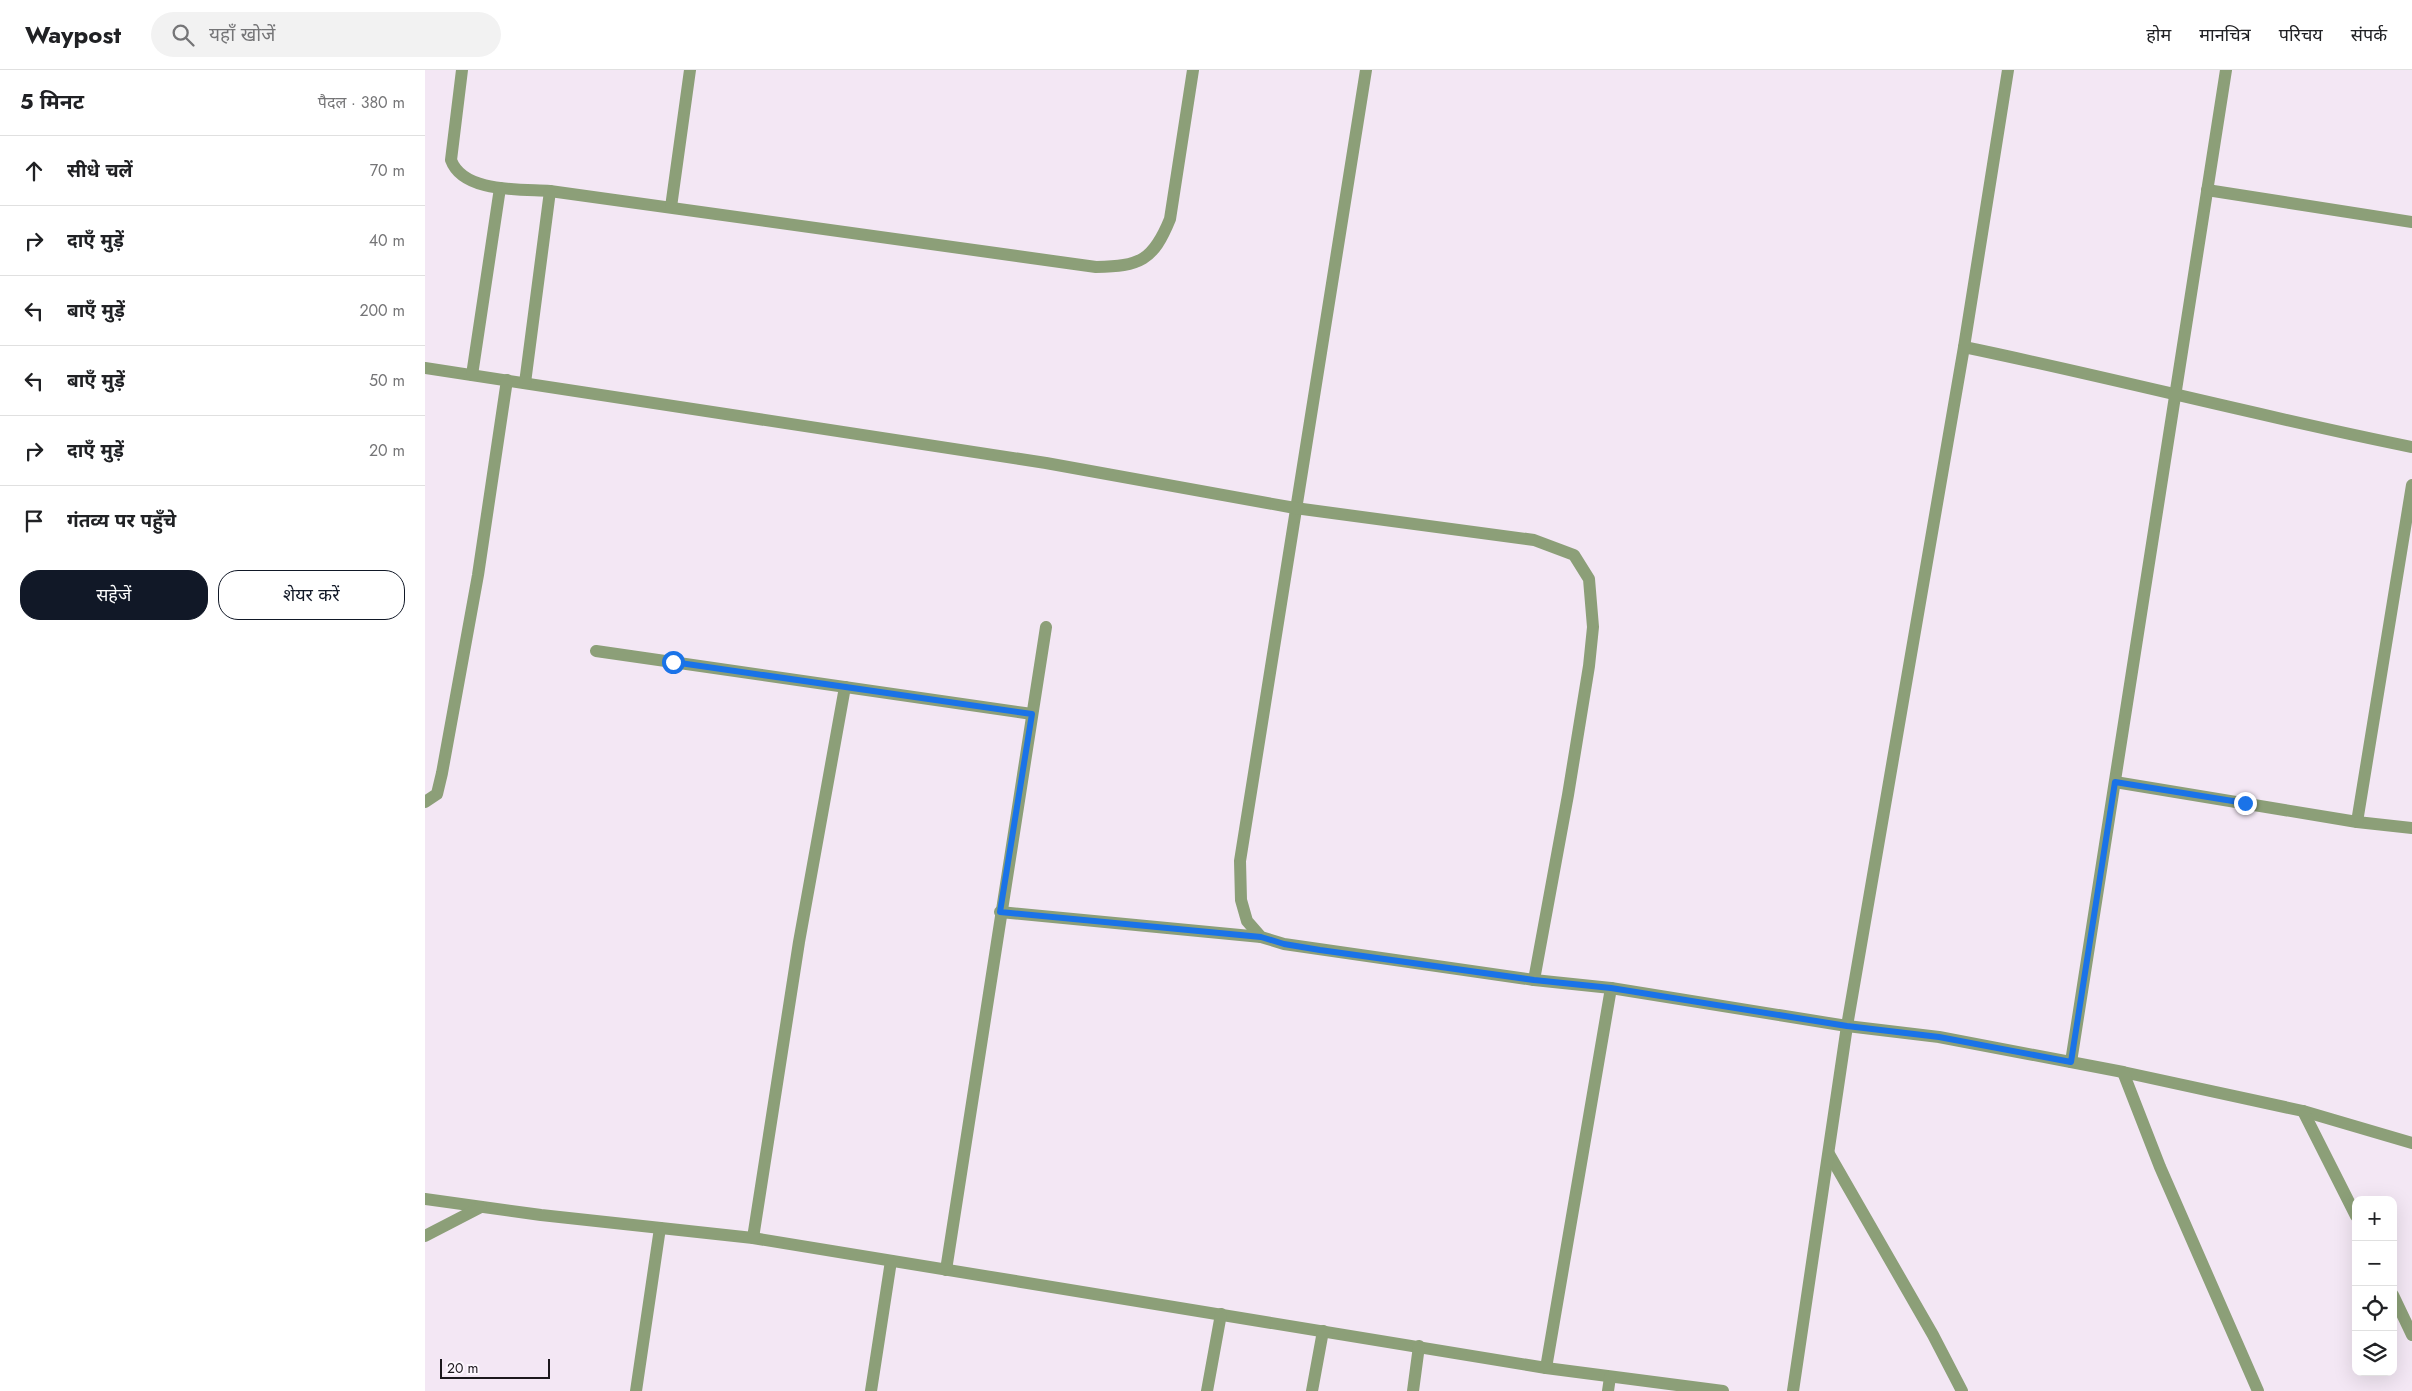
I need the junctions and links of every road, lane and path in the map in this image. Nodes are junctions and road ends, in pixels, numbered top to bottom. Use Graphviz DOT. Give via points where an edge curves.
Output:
graph roads {
  1 [pos="462,70"];
  2 [pos="690,70"];
  3 [pos="1193,70"];
  4 [pos="1366,70"];
  5 [pos="2008,70"];
  6 [pos="2225,70"];
  7 [pos="500,188"];
  8 [pos="2207,190"];
  9 [pos="550,191"];
  10 [pos="671,207"];
  11 [pos="2412,222"];
  12 [pos="1964,347"];
  13 [pos="425,368"];
  14 [pos="472,375"];
  15 [pos="507,380"];
  16 [pos="525,383"];
  17 [pos="2175,394"];
  18 [pos="2412,447"];
  19 [pos="2412,485"];
  20 [pos="1295,508"];
  21 [pos="1046,627"];
  22 [pos="596,651"];
  23 [pos="845,687"];
  24 [pos="1032,714"];
  25 [pos="2115,782"];
  26 [pos="425,802"];
  27 [pos="2357,822"];
  28 [pos="2412,828"];
  29 [pos="1000,912"];
  30 [pos="1261,937"];
  31 [pos="1534,980"];
  32 [pos="1611,988"];
  33 [pos="1847,1026"];
  34 [pos="2071,1062"];
  35 [pos="2123,1072"];
  36 [pos="2303,1111"];
  37 [pos="2412,1143"];
  38 [pos="1829,1154"];
  39 [pos="425,1199"];
  40 [pos="481,1207"];
  41 [pos="2352,1208"];
  42 [pos="660,1228"];
  43 [pos="425,1236"];
  44 [pos="753,1238"];
  45 [pos="891,1261"];
  46 [pos="946,1270"];
  47 [pos="2397,1303"];
  48 [pos="1221,1314"];
  49 [pos="1323,1330"];
  50 [pos="2412,1335"];
  51 [pos="1419,1346"];
  52 [pos="1546,1368"];
  53 [pos="1610,1377"];
  54 [pos="636,1391"];
  55 [pos="871,1391"];
  56 [pos="1207,1391"];
  57 [pos="1312,1391"];
  58 [pos="1413,1391"];
  59 [pos="1608,1391"];
  60 [pos="1723,1391"];
  61 [pos="1793,1391"];
  62 [pos="1962,1391"];
  63 [pos="2257,1391"];
  1 -- 7 [label="street" via="451,160 455,171 467,181"];
  2 -- 10 [label="street"];
  3 -- 10 [label="street" via="1170,219 1161,242 1144,260 1119,266 1096,266"];
  4 -- 20 [label="street"];
  5 -- 12 [label="street"];
  6 -- 8 [label="street"];
  7 -- 9 [label="street"];
  7 -- 14 [label="street"];
  8 -- 11 [label="street"];
  8 -- 17 [label="street"];
  9 -- 10 [label="street"];
  9 -- 16 [label="street"];
  12 -- 17 [label="street"];
  12 -- 33 [label="street"];
  13 -- 14 [label="street"];
  14 -- 15 [label="street"];
  15 -- 16 [label="street"];
  15 -- 26 [label="street" via="478,575 442,773 437,794"];
  16 -- 20 [label="street" via="1046,463"];
  17 -- 18 [label="street"];
  17 -- 25 [label="street"];
  19 -- 27 [label="street"];
  20 -- 30 [label="street" via="1239,860 1241,900 1247,921"];
  20 -- 31 [label="street" via="1534,540 1574,555 1589,579 1593,627 1589,666"];
  21 -- 24 [label="street"];
  22 -- 23 [label="street"];
  23 -- 24 [label="street"];
  23 -- 44 [label="street" via="799,942"];
  24 -- 29 [label="street"];
  25 -- 27 [label="street"];
  25 -- 34 [label="street"];
  27 -- 28 [label="street"];
  29 -- 30 [label="street"];
  29 -- 46 [label="street"];
  30 -- 31 [label="street" via="1320,950"];
  31 -- 32 [label="street"];
  32 -- 33 [label="street"];
  32 -- 52 [label="street"];
  33 -- 34 [label="street" via="1939,1037"];
  33 -- 38 [label="street"];
  34 -- 35 [label="street"];
  35 -- 36 [label="street"];
  35 -- 63 [label="street" via="2160,1168"];
  36 -- 37 [label="street"];
  36 -- 41 [label="street"];
  38 -- 61 [label="street"];
  38 -- 62 [label="street"];
  39 -- 40 [label="street"];
  40 -- 42 [label="street"];
  40 -- 43 [label="street"];
  42 -- 44 [label="street"];
  42 -- 54 [label="street"];
  44 -- 45 [label="street"];
  45 -- 46 [label="street"];
  45 -- 55 [label="street"];
  46 -- 48 [label="street"];
  47 -- 50 [label="street"];
  48 -- 49 [label="street"];
  48 -- 56 [label="street"];
  49 -- 51 [label="street"];
  49 -- 57 [label="street"];
  51 -- 52 [label="street"];
  51 -- 58 [label="street"];
  52 -- 53 [label="street"];
  53 -- 59 [label="street"];
  53 -- 60 [label="street"];
}
